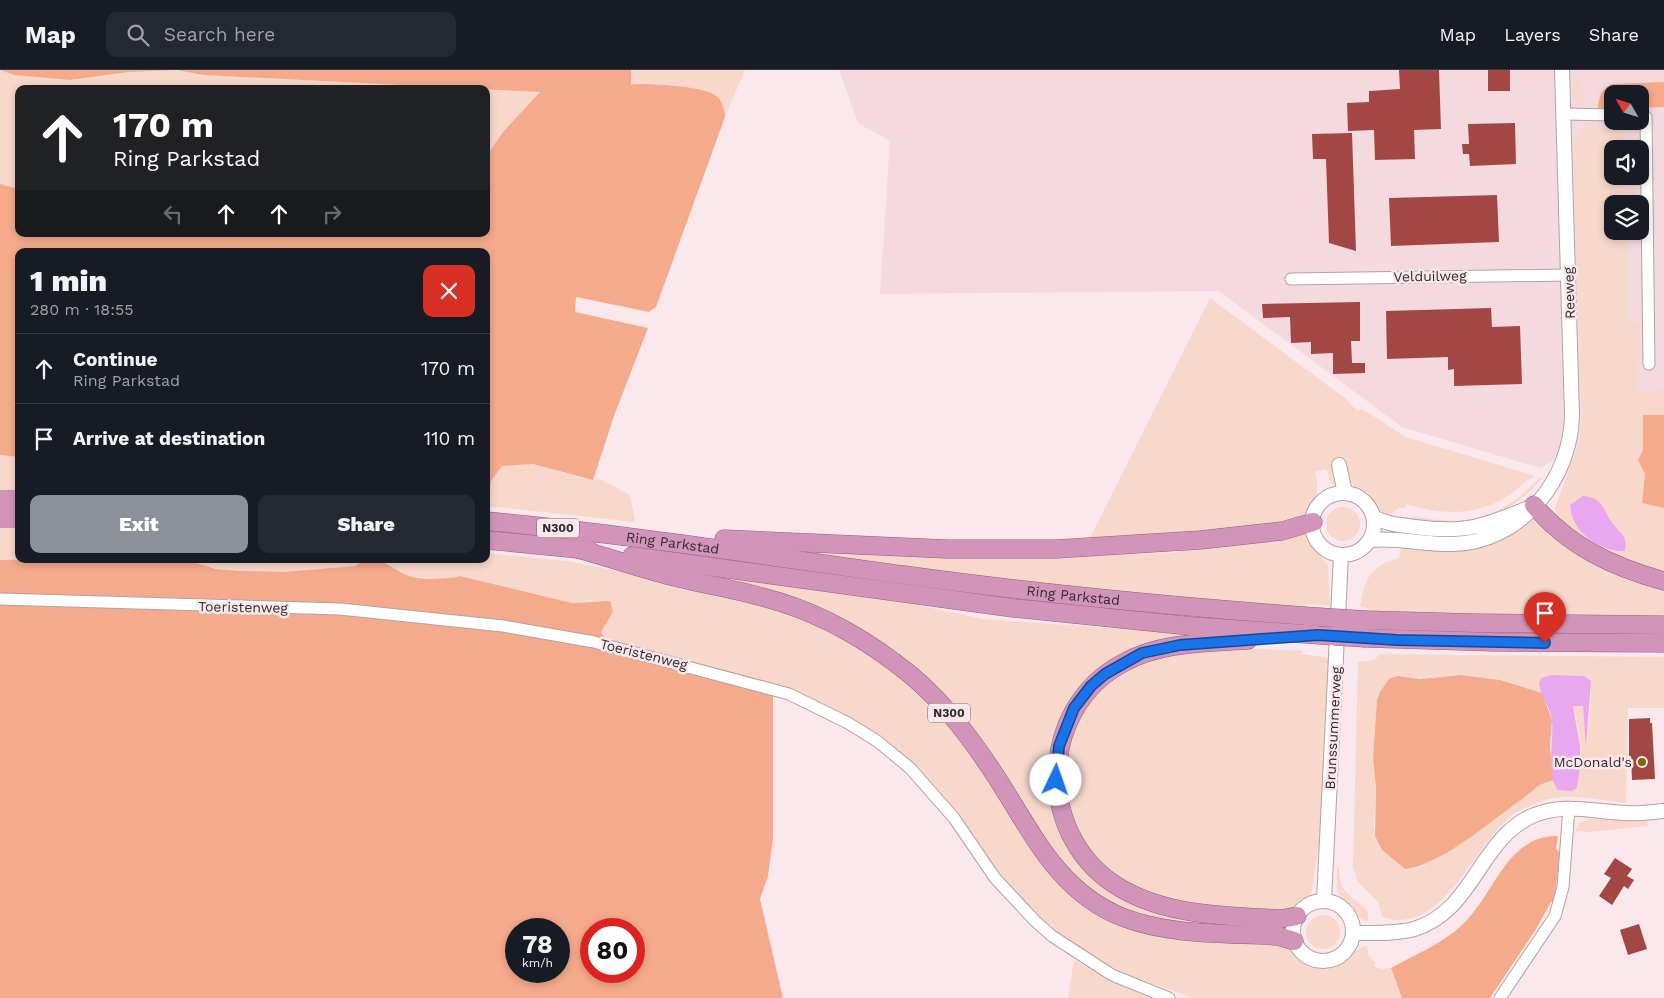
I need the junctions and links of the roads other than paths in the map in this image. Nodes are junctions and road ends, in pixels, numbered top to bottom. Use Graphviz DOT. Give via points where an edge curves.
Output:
graph roads {
  1 [pos="1562,70"];
  2 [pos="1564,114"];
  3 [pos="1604,115"];
  4 [pos="1646,130"];
  5 [pos="1569,274"];
  6 [pos="1291,278"];
  7 [pos="1649,364"];
  8 [pos="1339,465"];
  9 [pos="1345,493"];
  10 [pos="0,500"];
  11 [pos="15,500"];
  12 [pos="1534,505"];
  13 [pos="1373,517"];
  14 [pos="0,518"];
  15 [pos="15,518"];
  16 [pos="490,521"];
  17 [pos="1313,522"];
  18 [pos="629,536"];
  19 [pos="490,540"];
  20 [pos="1370,540"];
  21 [pos="578,549"];
  22 [pos="1341,555"];
  23 [pos="1664,580"];
  24 [pos="0,599"];
  25 [pos="1664,625"];
  26 [pos="1318,635"];
  27 [pos="1664,643"];
  28 [pos="1569,808"];
  29 [pos="1664,811"];
  30 [pos="1324,901"];
  31 [pos="1297,916"];
  32 [pos="1354,933"];
  33 [pos="1294,941"];
  34 [pos="1169,998"];
  35 [pos="1500,998"];
  1 -- 2 [label="street, Reeweg"];
  2 -- 3 [label="street"];
  2 -- 5 [label="street, Reeweg"];
  4 -- 7 [label="street"];
  5 -- 6 [label="street, Velduilweg"];
  5 -- 12 [label="street, Reeweg" via="1571,436 1555,478"];
  8 -- 9 [label="street"];
  9 -- 13 [label="street" via="1366,503"];
  9 -- 17 [label="street" via="1324,500 1315,511"];
  10 -- 11 [label="highway"];
  12 -- 13 [label="street, Reeweg" via="1494,522 1459,530 1391,524"];
  12 -- 20 [label="street, Reeweg" via="1517,524 1474,542"];
  12 -- 23 [label="highway" via="1568,538 1597,557 1632,572"];
  13 -- 20 [label="street"];
  14 -- 15 [label="highway"];
  16 -- 18 [label="highway, Ring Parkstad / N300"];
  17 -- 18 [label="highway, N300" via="1282,531 1200,540 1004,550"];
  17 -- 22 [label="street" via="1314,533 1321,546"];
  18 -- 25 [label="highway, Ring Parkstad / N300, bridge" via="1099,599 1366,620"];
  19 -- 21 [label="highway, Ring Parkstad / N300"];
  20 -- 22 [label="street" via="1354,553"];
  21 -- 26 [label="highway, Ring Parkstad / N300" via="1013,608"];
  21 -- 33 [label="highway, N300" via="679,578 764,597 802,610 847,631 892,660 930,693 960,726 1057,871 1104,908 1122,917 1158,927 1277,936"];
  22 -- 30 [label="street, Brunssummerweg"];
  24 -- 34 [label="street, Toeristenweg" via="340,609 503,626 594,642 789,694 848,723 910,768 943,803 1000,884 1052,936 1112,975"];
  26 -- 27 [label="highway, Ring Parkstad / N300, bridge" via="1493,642"];
  26 -- 31 [label="highway, N300" via="1180,645 1142,653 1121,663 1091,686 1074,708 1061,736 1056,766 1060,808 1073,840 1094,868 1121,889 1174,909 1280,919"];
  28 -- 29 [label="street" via="1626,813"];
  28 -- 32 [label="street" via="1537,814 1505,833 1454,904 1429,923 1385,933"];
  28 -- 35 [label="street" via="1563,887 1555,916"];
  30 -- 31 [label="street" via="1311,903"];
  30 -- 32 [label="street" via="1346,910"];
  31 -- 33 [label="street" via="1292,931"];
  32 -- 33 [label="street" via="1349,948 1330,961 1307,958"];
}
